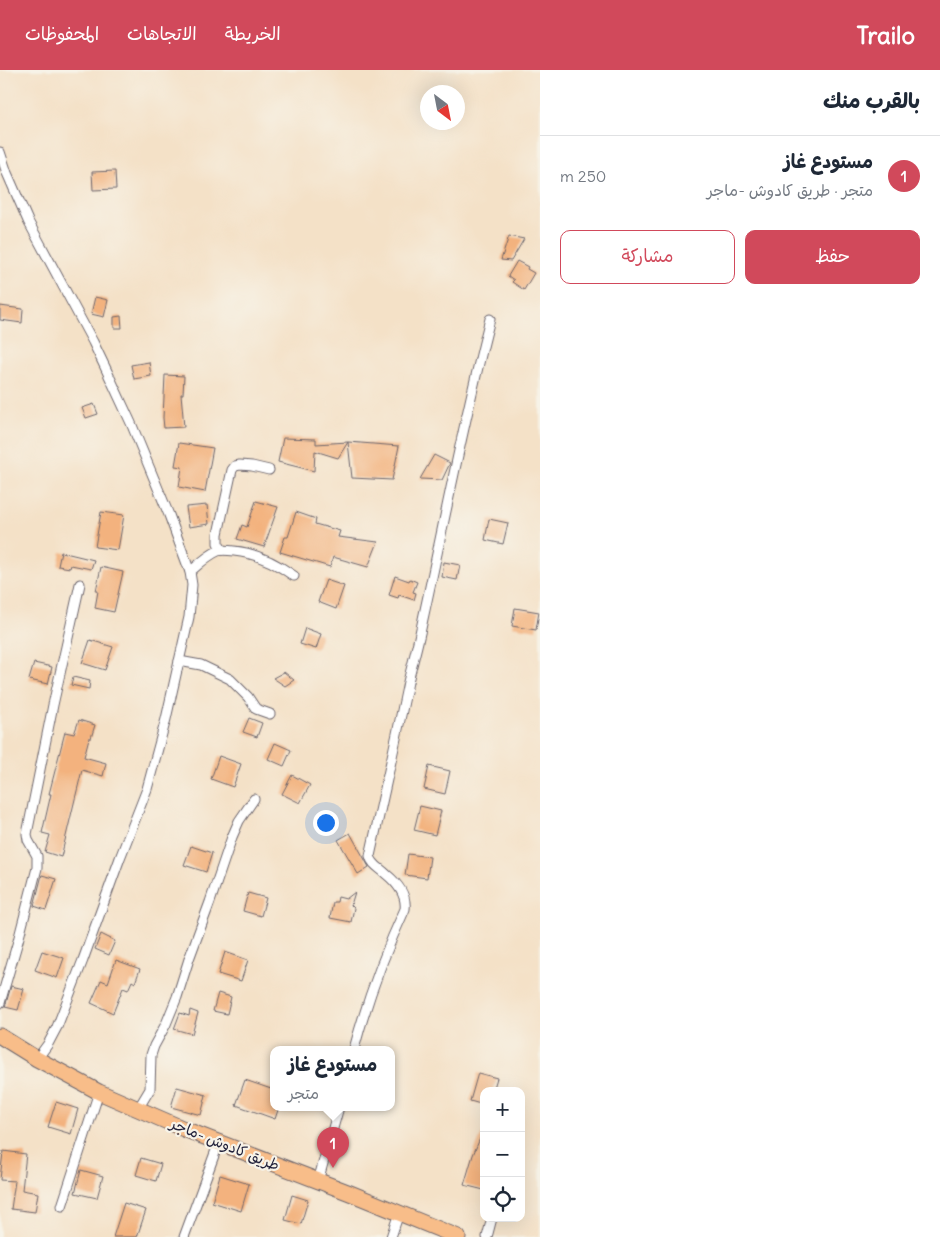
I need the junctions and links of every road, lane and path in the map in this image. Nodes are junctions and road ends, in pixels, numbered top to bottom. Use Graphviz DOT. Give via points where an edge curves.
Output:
graph roads {
  1 [pos="0,152"];
  2 [pos="490,319"];
  3 [pos="269,470"];
  4 [pos="222,550"];
  5 [pos="190,572"];
  6 [pos="294,576"];
  7 [pos="80,584"];
  8 [pos="179,661"];
  9 [pos="270,714"];
  10 [pos="254,799"];
  11 [pos="0,1003"];
  12 [pos="0,1036"];
  13 [pos="355,1046"];
  14 [pos="37,1059"];
  15 [pos="99,1092"];
  16 [pos="138,1109"];
  17 [pos="338,1111"];
  18 [pos="219,1142"];
  19 [pos="318,1181"];
  20 [pos="62,1206"];
  21 [pos="399,1213"];
  22 [pos="491,1222"];
  23 [pos="184,1237"];
  24 [pos="391,1237"];
  25 [pos="458,1237"];
  26 [pos="487,1237"];
  1 -- 5 [label="street" via="28,221 105,367"];
  2 -- 13 [label="street" via="370,856 402,890 405,909 386,951"];
  3 -- 4 [label="street" via="240,465 232,470 218,534"];
  4 -- 5 [label="street"];
  4 -- 6 [label="street" via="252,554"];
  5 -- 8 [label="street" via="189,617"];
  7 -- 11 [label="street" via="27,834 37,856 37,868"];
  8 -- 9 [label="street" via="201,665 230,679 256,709"];
  8 -- 14 [label="street" via="147,789 57,1027"];
  10 -- 16 [label="street" via="232,837 177,997 151,1055 150,1090"];
  12 -- 14 [label="highway, طريق كادوش -ماجر"];
  14 -- 15 [label="highway, طريق كادوش -ماجر"];
  15 -- 16 [label="highway, طريق كادوش -ماجر"];
  15 -- 20 [label="street"];
  16 -- 18 [label="highway, طريق كادوش -ماجر"];
  17 -- 19 [label="street"];
  18 -- 19 [label="highway, طريق كادوش -ماجر"];
  18 -- 23 [label="street"];
  19 -- 21 [label="highway, طريق كادوش -ماجر"];
  21 -- 24 [label="street"];
  21 -- 25 [label="highway, طريق كادوش -ماجر"];
  22 -- 26 [label="street"];
}
